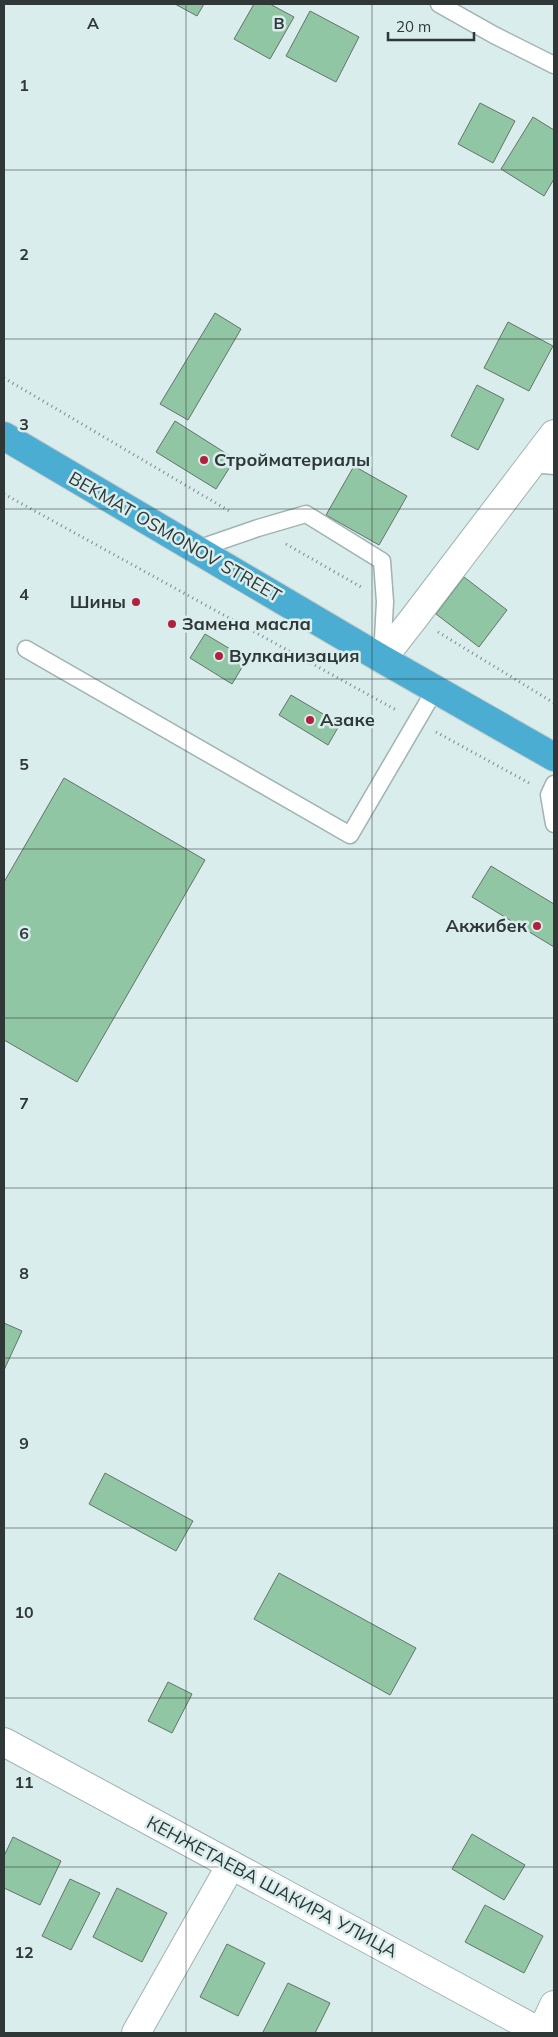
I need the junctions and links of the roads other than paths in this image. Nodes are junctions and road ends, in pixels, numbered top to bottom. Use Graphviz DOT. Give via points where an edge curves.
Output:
graph roads {
  1 [pos="439,4"];
  2 [pos="554,65"];
  3 [pos="554,434"];
  4 [pos="4,436"];
  5 [pos="543,465"];
  6 [pos="198,549"];
  7 [pos="26,649"];
  8 [pos="382,659"];
  9 [pos="436,688"];
  10 [pos="554,757"];
  11 [pos="552,789"];
  12 [pos="554,824"];
  13 [pos="4,1742"];
  14 [pos="231,1864"];
  15 [pos="554,2004"];
  16 [pos="540,2032"];
  17 [pos="136,2033"];
  1 -- 2 [label="lane"];
  3 -- 5 [label="street"];
  4 -- 6 [label="highway, BEKMAT OSMONOV STREET"];
  5 -- 8 [label="street"];
  6 -- 8 [label="highway, BEKMAT OSMONOV STREET"];
  6 -- 8 [label="lane" via="306,514 382,561 386,602"];
  7 -- 9 [label="lane" via="350,835"];
  8 -- 9 [label="highway, BEKMAT OSMONOV STREET"];
  9 -- 10 [label="highway, BEKMAT OSMONOV STREET"];
  11 -- 12 [label="lane"];
  13 -- 14 [label="street, КЕНЖЕТАЕВА ШАКИРА УЛИЦА"];
  14 -- 16 [label="street, КЕНЖЕТАЕВА ШАКИРА УЛИЦА"];
  14 -- 17 [label="street"];
  15 -- 16 [label="street"];
}
